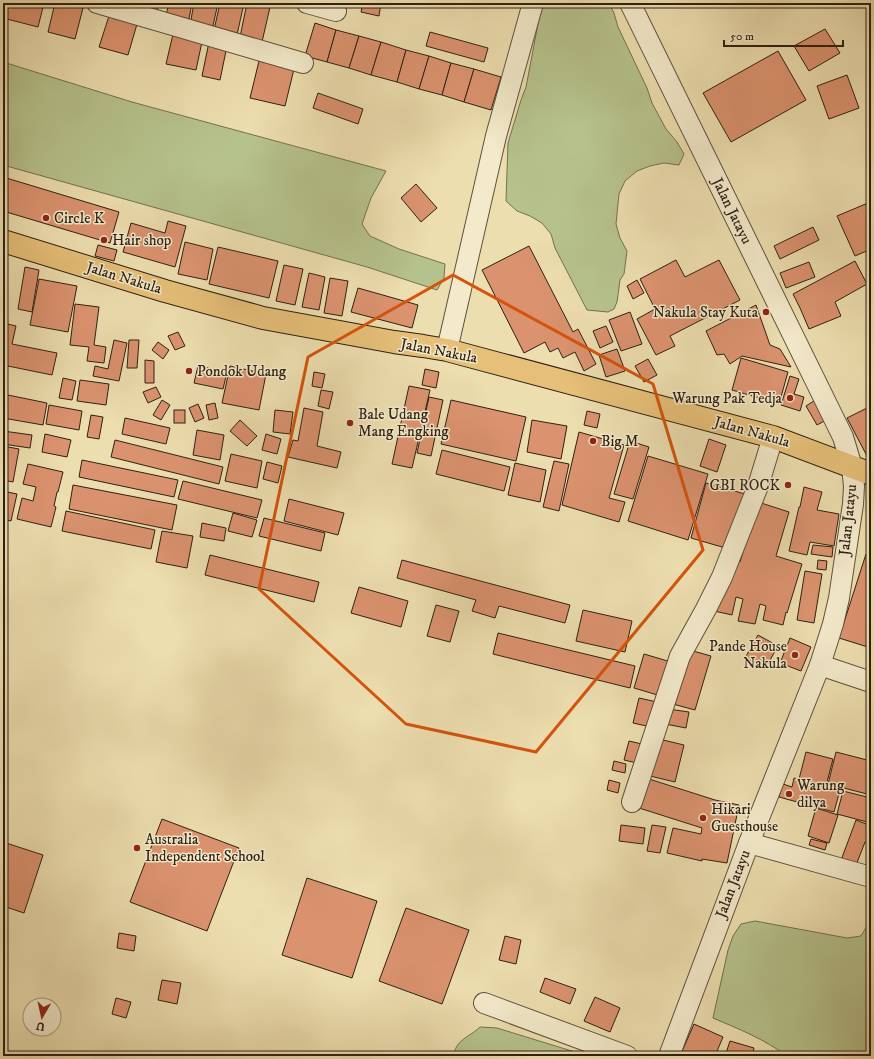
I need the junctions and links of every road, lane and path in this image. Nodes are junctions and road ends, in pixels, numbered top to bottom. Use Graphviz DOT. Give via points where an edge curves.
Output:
graph roads {
  1 [pos="97,3"];
  2 [pos="307,3"];
  3 [pos="533,3"];
  4 [pos="630,3"];
  5 [pos="336,12"];
  6 [pos="303,63"];
  7 [pos="3,241"];
  8 [pos="447,350"];
  9 [pos="773,437"];
  10 [pos="861,470"];
  11 [pos="820,665"];
  12 [pos="871,682"];
  13 [pos="632,802"];
  14 [pos="749,843"];
  15 [pos="871,877"];
  16 [pos="484,1003"];
  17 [pos="627,1056"];
  18 [pos="669,1056"];
  1 -- 6 [label="street"];
  2 -- 5 [label="street"];
  3 -- 8 [label="street" via="496,136"];
  4 -- 10 [label="street, Jalan Jatayu" via="842,437"];
  7 -- 8 [label="main road, Jalan Nakula" via="263,318"];
  8 -- 9 [label="main road, Jalan Nakula"];
  9 -- 10 [label="main road, Jalan Nakula"];
  9 -- 13 [label="street" via="758,486 722,577 680,656"];
  10 -- 11 [label="street, Jalan Jatayu" via="854,486 839,598"];
  11 -- 12 [label="street"];
  11 -- 14 [label="street, Jalan Jatayu"];
  14 -- 15 [label="street"];
  14 -- 18 [label="street, Jalan Jatayu"];
  16 -- 17 [label="street"];
}
